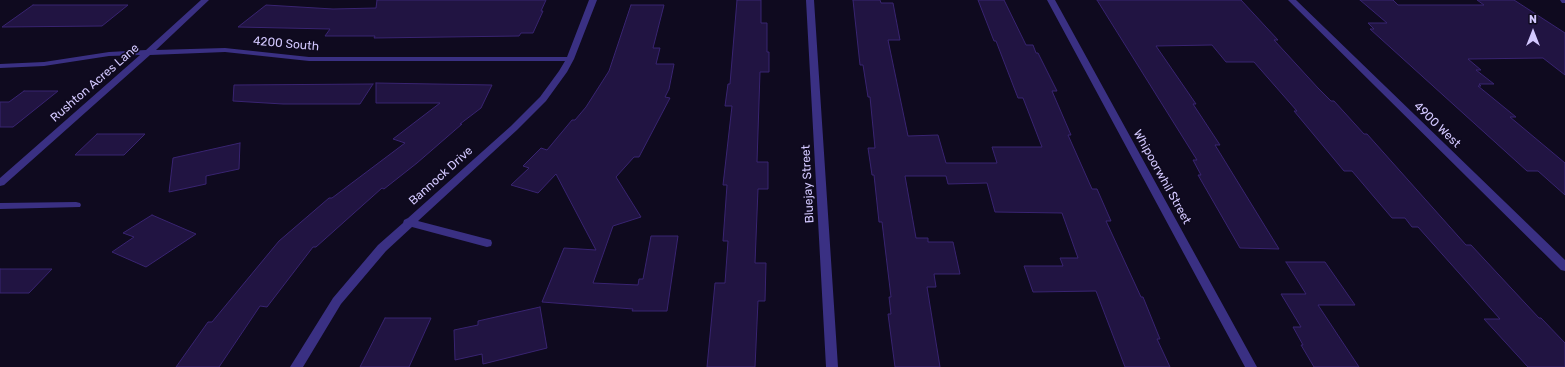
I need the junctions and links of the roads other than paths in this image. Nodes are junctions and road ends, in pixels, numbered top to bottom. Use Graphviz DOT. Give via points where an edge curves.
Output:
graph roads {
  1 [pos="205,0"];
  2 [pos="593,0"];
  3 [pos="810,0"];
  4 [pos="1051,0"];
  5 [pos="1292,0"];
  6 [pos="149,52"];
  7 [pos="570,59"];
  8 [pos="0,66"];
  9 [pos="0,182"];
  10 [pos="76,205"];
  11 [pos="0,206"];
  12 [pos="408,222"];
  13 [pos="487,243"];
  14 [pos="1565,267"];
  15 [pos="296,367"];
  16 [pos="832,367"];
  17 [pos="1250,367"];
  1 -- 6 [label="street, Rushton Acres Lane"];
  2 -- 7 [label="street, Bannock Drive"];
  3 -- 16 [label="street, Bluejay Street"];
  4 -- 17 [label="street, Whipoorwhil Street"];
  5 -- 14 [label="street, 4900 West"];
  6 -- 7 [label="street, 4200 South" via="225,50 309,59"];
  6 -- 8 [label="street, 4200 South" via="99,55 33,65"];
  6 -- 9 [label="street, Rushton Acres Lane"];
  7 -- 12 [label="street, Bannock Drive" via="554,85 529,113"];
  10 -- 11 [label="street"];
  12 -- 13 [label="street"];
  12 -- 15 [label="street, Bannock Drive" via="337,301"];
}
